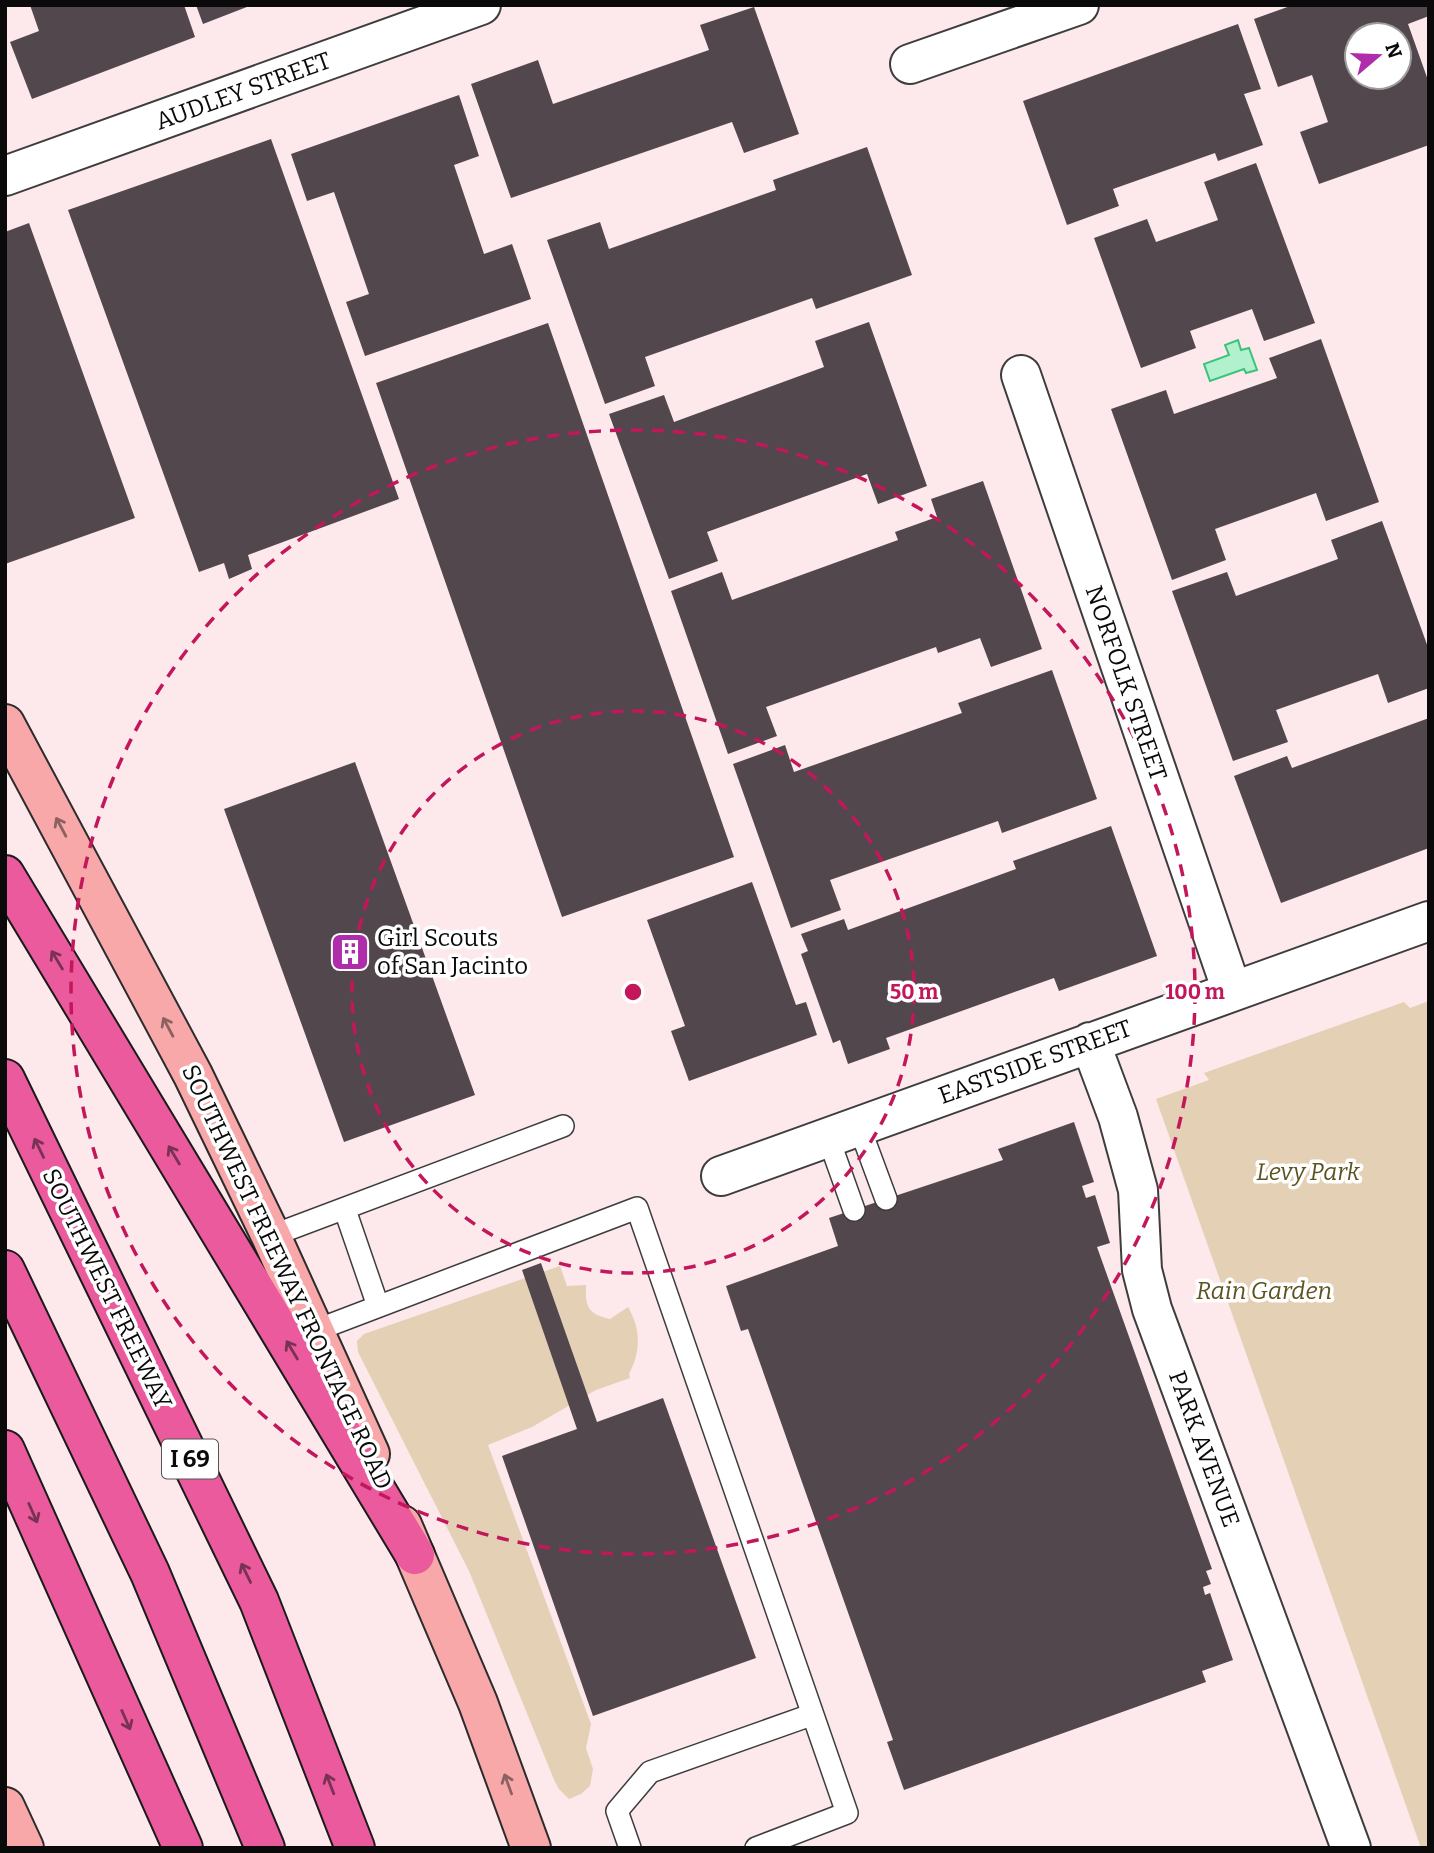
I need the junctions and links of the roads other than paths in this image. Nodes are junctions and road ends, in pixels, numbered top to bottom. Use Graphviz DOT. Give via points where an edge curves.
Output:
graph roads {
  1 [pos="481,5"];
  2 [pos="1079,5"];
  3 [pos="910,64"];
  4 [pos="5,176"];
  5 [pos="1021,375"];
  6 [pos="5,724"];
  7 [pos="5,875"];
  8 [pos="1429,921"];
  9 [pos="1232,991"];
  10 [pos="1090,1042"];
  11 [pos="5,1079"];
  12 [pos="564,1126"];
  13 [pos="844,1131"];
  14 [pos="721,1176"];
  15 [pos="886,1199"];
  16 [pos="345,1210"];
  17 [pos="854,1210"];
  18 [pos="271,1236"];
  19 [pos="5,1269"];
  20 [pos="378,1306"];
  21 [pos="314,1331"];
  22 [pos="5,1450"];
  23 [pos="415,1555"];
  24 [pos="811,1715"];
  25 [pos="5,1807"];
  26 [pos="24,1848"];
  27 [pos="183,1848"];
  28 [pos="265,1848"];
  29 [pos="355,1848"];
  30 [pos="531,1848"];
  31 [pos="630,1848"];
  32 [pos="756,1848"];
  33 [pos="1351,1848"];
  1 -- 4 [label="street, AUDLEY STREET"];
  2 -- 3 [label="street"];
  5 -- 9 [label="street, NORFOLK STREET"];
  18 -- 6 [label="main road, SOUTHWEST FREEWAY FRONTAGE ROAD, one-way" via="187,1063"];
  23 -- 7 [label="highway, one-way"];
  8 -- 9 [label="street, EASTSIDE STREET"];
  9 -- 10 [label="street, EASTSIDE STREET"];
  10 -- 13 [label="street, EASTSIDE STREET"];
  10 -- 33 [label="street, PARK AVENUE" via="1138,1190 1142,1270 1152,1310"];
  29 -- 11 [label="highway, SOUTHWEST FREEWAY / I 69, one-way" via="259,1601"];
  12 -- 16 [label="lane"];
  13 -- 14 [label="street, EASTSIDE STREET"];
  13 -- 15 [label="lane"];
  13 -- 17 [label="lane"];
  16 -- 18 [label="lane"];
  16 -- 20 [label="lane"];
  18 -- 21 [label="main road, SOUTHWEST FREEWAY FRONTAGE ROAD"];
  19 -- 28 [label="highway" via="150,1573"];
  20 -- 21 [label="lane"];
  20 -- 24 [label="lane" via="637,1208"];
  21 -- 23 [label="main road, SOUTHWEST FREEWAY FRONTAGE ROAD"];
  22 -- 27 [label="highway, one-way"];
  30 -- 23 [label="main road, SOUTHWEST FREEWAY FRONTAGE ROAD, one-way" via="478,1703"];
  24 -- 31 [label="lane" via="650,1772 617,1811"];
  24 -- 32 [label="lane" via="847,1813"];
  25 -- 26 [label="main road"];
}
